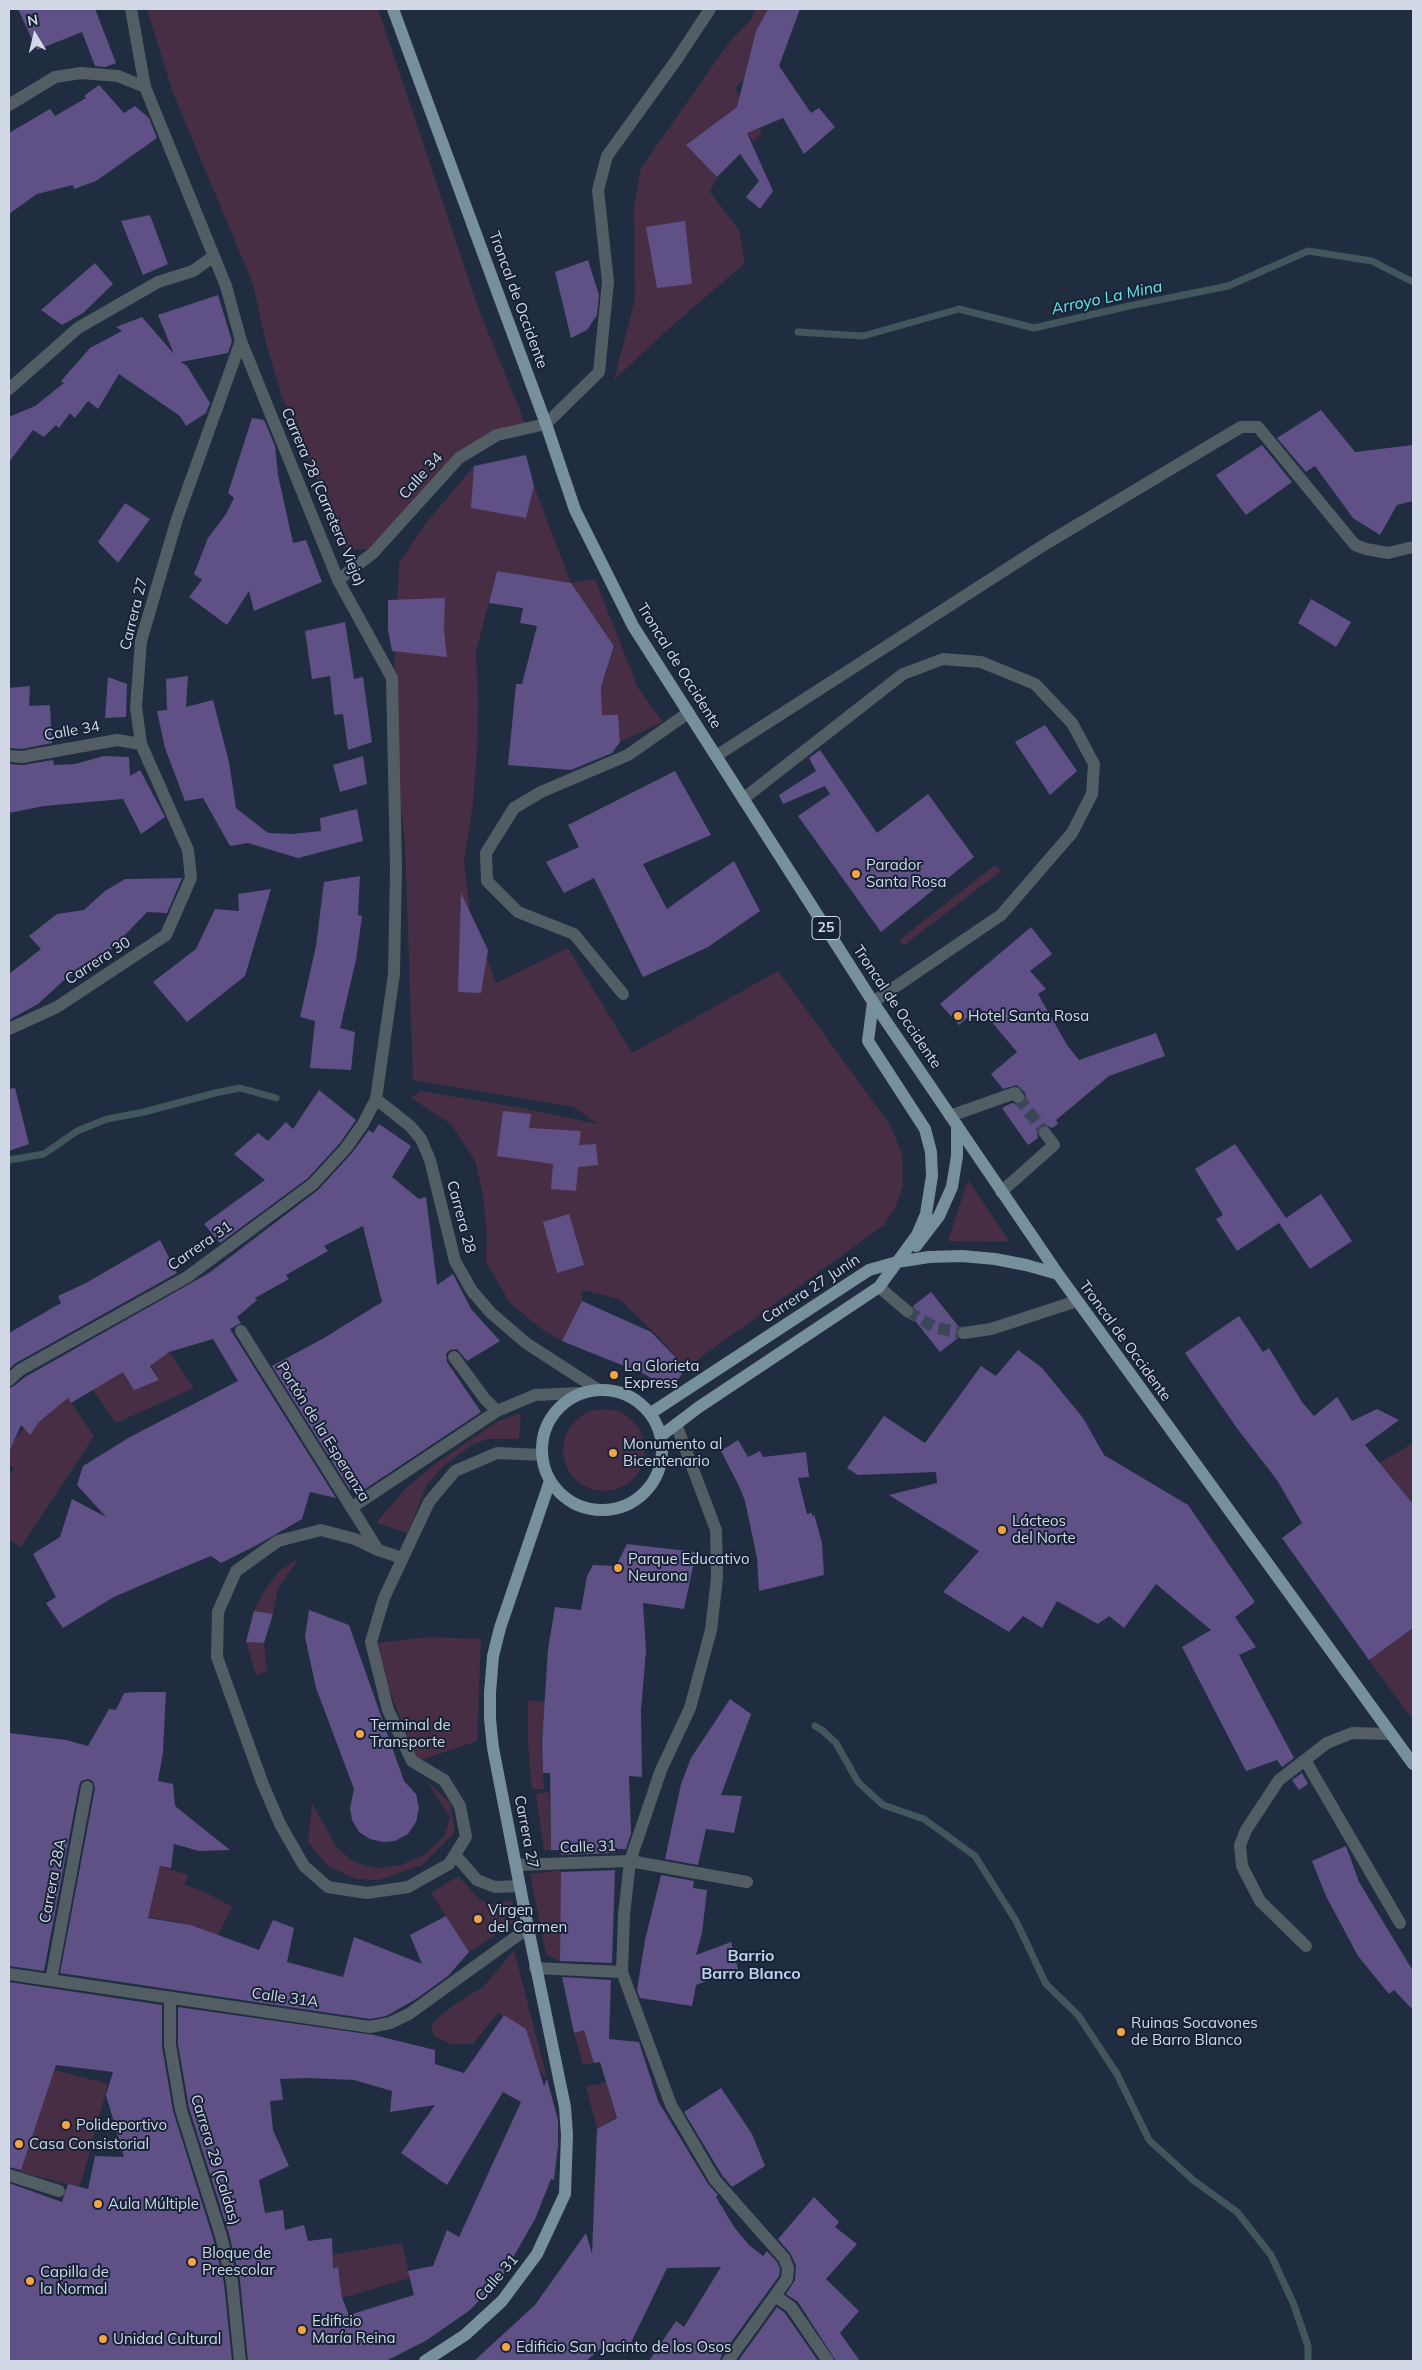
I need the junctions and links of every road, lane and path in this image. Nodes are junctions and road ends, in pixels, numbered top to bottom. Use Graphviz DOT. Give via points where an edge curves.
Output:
graph roads {
  1 [pos="131,9"];
  2 [pos="393,9"];
  3 [pos="710,9"];
  4 [pos="145,87"];
  5 [pos="9,105"];
  6 [pos="214,256"];
  7 [pos="241,341"];
  8 [pos="9,389"];
  9 [pos="546,424"];
  10 [pos="1413,547"];
  11 [pos="338,580"];
  12 [pos="688,713"];
  13 [pos="142,744"];
  14 [pos="9,756"];
  15 [pos="716,756"];
  16 [pos="743,799"];
  17 [pos="184,897"];
  18 [pos="623,994"];
  19 [pos="872,1002"];
  20 [pos="9,1029"];
  21 [pos="1018,1097"];
  22 [pos="376,1099"];
  23 [pos="953,1121"];
  24 [pos="1045,1133"];
  25 [pos="1002,1192"];
  26 [pos="897,1262"];
  27 [pos="1058,1274"];
  28 [pos="879,1287"];
  29 [pos="1077,1301"];
  30 [pos="907,1311"];
  31 [pos="241,1331"];
  32 [pos="964,1333"];
  33 [pos="454,1357"];
  34 [pos="9,1380"];
  35 [pos="597,1389"];
  36 [pos="581,1393"];
  37 [pos="497,1411"];
  38 [pos="651,1413"];
  39 [pos="676,1424"];
  40 [pos="662,1435"];
  41 [pos="542,1455"];
  42 [pos="550,1481"];
  43 [pos="351,1508"];
  44 [pos="378,1550"];
  45 [pos="402,1558"];
  46 [pos="1390,1734"];
  47 [pos="1305,1760"];
  48 [pos="1413,1764"];
  49 [pos="87,1787"];
  50 [pos="456,1856"];
  51 [pos="630,1861"];
  52 [pos="516,1865"];
  53 [pos="747,1882"];
  54 [pos="520,1886"];
  55 [pos="1400,1923"];
  56 [pos="528,1928"];
  57 [pos="1306,1946"];
  58 [pos="535,1968"];
  59 [pos="622,1972"];
  60 [pos="9,1974"];
  61 [pos="50,1980"];
  62 [pos="170,1998"];
  63 [pos="9,2175"];
  64 [pos="59,2191"];
  65 [pos="566,2194"];
  66 [pos="775,2296"];
  67 [pos="240,2361"];
  68 [pos="425,2361"];
  69 [pos="728,2361"];
  70 [pos="828,2361"];
  1 -- 4 [label="street, Carrera 28 (Carretera Vieja)"];
  2 -- 9 [label="main road, Troncal de Occidente / 25"];
  3 -- 9 [label="street" via="607,156 598,190 608,282 599,372"];
  4 -- 5 [label="street" via="118,76 82,73 55,77"];
  4 -- 6 [label="street, Carrera 28 (Carretera Vieja)"];
  6 -- 7 [label="street, Carrera 28 (Carretera Vieja)"];
  6 -- 8 [label="street" via="193,270 158,282 78,328"];
  7 -- 11 [label="street, Carrera 28 (Carretera Vieja)"];
  7 -- 13 [label="street, Carrera 27" via="177,519 141,641 136,707"];
  9 -- 11 [label="street, Calle 34" via="497,436 459,458 373,553"];
  9 -- 12 [label="main road, Troncal de Occidente / 25" via="579,518 633,626"];
  10 -- 15 [label="street" via="1388,553 1355,544 1258,427 1241,427 1047,543"];
  11 -- 22 [label="street, Carrera 28 (Carretera Vieja)" via="392,678 396,850 394,974"];
  12 -- 15 [label="main road, Troncal de Occidente / 25"];
  12 -- 18 [label="street" via="628,755 541,792 514,808 486,853 487,881 518,912 574,934"];
  13 -- 14 [label="street, Calle 34" via="117,740 22,757"];
  13 -- 17 [label="street, Carrera 27" via="188,850 191,878"];
  15 -- 16 [label="main road, Troncal de Occidente / 25"];
  16 -- 19 [label="main road, Troncal de Occidente / 25"];
  16 -- 19 [label="street" via="903,674 943,659 981,662 1035,684 1072,723 1094,764 1092,794 1072,834 1001,915"];
  17 -- 20 [label="street, Carrera 30" via="166,935 57,1007"];
  19 -- 23 [label="main road, Troncal de Occidente / 25"];
  19 -- 26 [label="main road" via="868,1041 925,1129 930,1152 932,1176 926,1214"];
  21 -- 23 [label="street" via="1014,1093"];
  22 -- 34 [label="street, Carrera 31" via="358,1132 314,1184 187,1277 20,1370"];
  22 -- 35 [label="street, Carrera 28" via="421,1138 430,1160 455,1260 472,1291 491,1313 526,1343"];
  23 -- 25 [label="main road, Troncal de Occidente / 25"];
  23 -- 26 [label="main road" via="957,1156 952,1187 939,1216 921,1242"];
  24 -- 25 [label="street" via="1054,1145"];
  25 -- 27 [label="main road, Troncal de Occidente / 25"];
  26 -- 27 [label="main road, Carrera 27 Junín" via="929,1257 994,1259"];
  26 -- 28 [label="main road"];
  26 -- 38 [label="main road, Carrera 27 Junín" via="869,1270"];
  27 -- 29 [label="main road, Troncal de Occidente / 25"];
  28 -- 30 [label="street"];
  28 -- 39 [label="main road"];
  29 -- 32 [label="street" via="991,1329"];
  29 -- 46 [label="main road, Troncal de Occidente / 25"];
  31 -- 43 [label="street, Portón de la Esperanza"];
  33 -- 37 [label="street"];
  35 -- 36 [label="main road"];
  35 -- 38 [label="main road" via="618,1391 636,1399"];
  36 -- 37 [label="street" via="535,1395"];
  36 -- 41 [label="main road" via="554,1413 544,1433"];
  37 -- 43 [label="street"];
  38 -- 40 [label="main road"];
  39 -- 40 [label="main road"];
  39 -- 51 [label="street" via="716,1530 717,1578 711,1630 690,1708 658,1779"];
  40 -- 42 [label="main road" via="662,1464 656,1478 647,1491 620,1508 604,1510 573,1503"];
  41 -- 42 [label="main road"];
  41 -- 45 [label="street" via="497,1453 455,1471 430,1502"];
  42 -- 52 [label="main road, Carrera 27" via="500,1628 490,1692 493,1748"];
  43 -- 44 [label="street, Portón de la Esperanza"];
  44 -- 45 [label="street"];
  44 -- 50 [label="street" via="356,1539 321,1530 278,1541 236,1572 218,1612 217,1656 280,1824 304,1866 328,1887 367,1893 408,1887 449,1864"];
  45 -- 50 [label="street" via="384,1598 371,1642 388,1710 412,1761 444,1780 460,1806 466,1838"];
  46 -- 47 [label="street" via="1352,1733 1327,1743"];
  46 -- 48 [label="main road, Troncal de Occidente / 25"];
  47 -- 55 [label="street"];
  47 -- 57 [label="street" via="1279,1780 1246,1830 1240,1845 1242,1866 1260,1901"];
  49 -- 61 [label="street, Carrera 28A"];
  50 -- 54 [label="street" via="477,1880 495,1887"];
  51 -- 52 [label="street, Calle 31"];
  51 -- 53 [label="street, Calle 31"];
  51 -- 59 [label="street"];
  52 -- 54 [label="main road, Carrera 27"];
  54 -- 56 [label="main road, Carrera 27"];
  56 -- 58 [label="main road, Carrera 27"];
  56 -- 62 [label="street, Calle 31A" via="409,2014 390,2023 370,2027"];
  58 -- 59 [label="street"];
  58 -- 65 [label="main road, Carrera 27" via="565,2107"];
  59 -- 66 [label="street" via="671,2106 715,2180 784,2258 788,2268 787,2279"];
  60 -- 61 [label="street, Calle 31A"];
  61 -- 62 [label="street, Calle 31A"];
  62 -- 67 [label="street, Carrera 29 (Caldas)" via="170,2045 181,2110 221,2236 232,2282"];
  63 -- 64 [label="street"];
  65 -- 68 [label="main road, Calle 31" via="537,2254 502,2301 465,2335"];
  66 -- 69 [label="street"];
  66 -- 70 [label="street" via="791,2307"];
}
